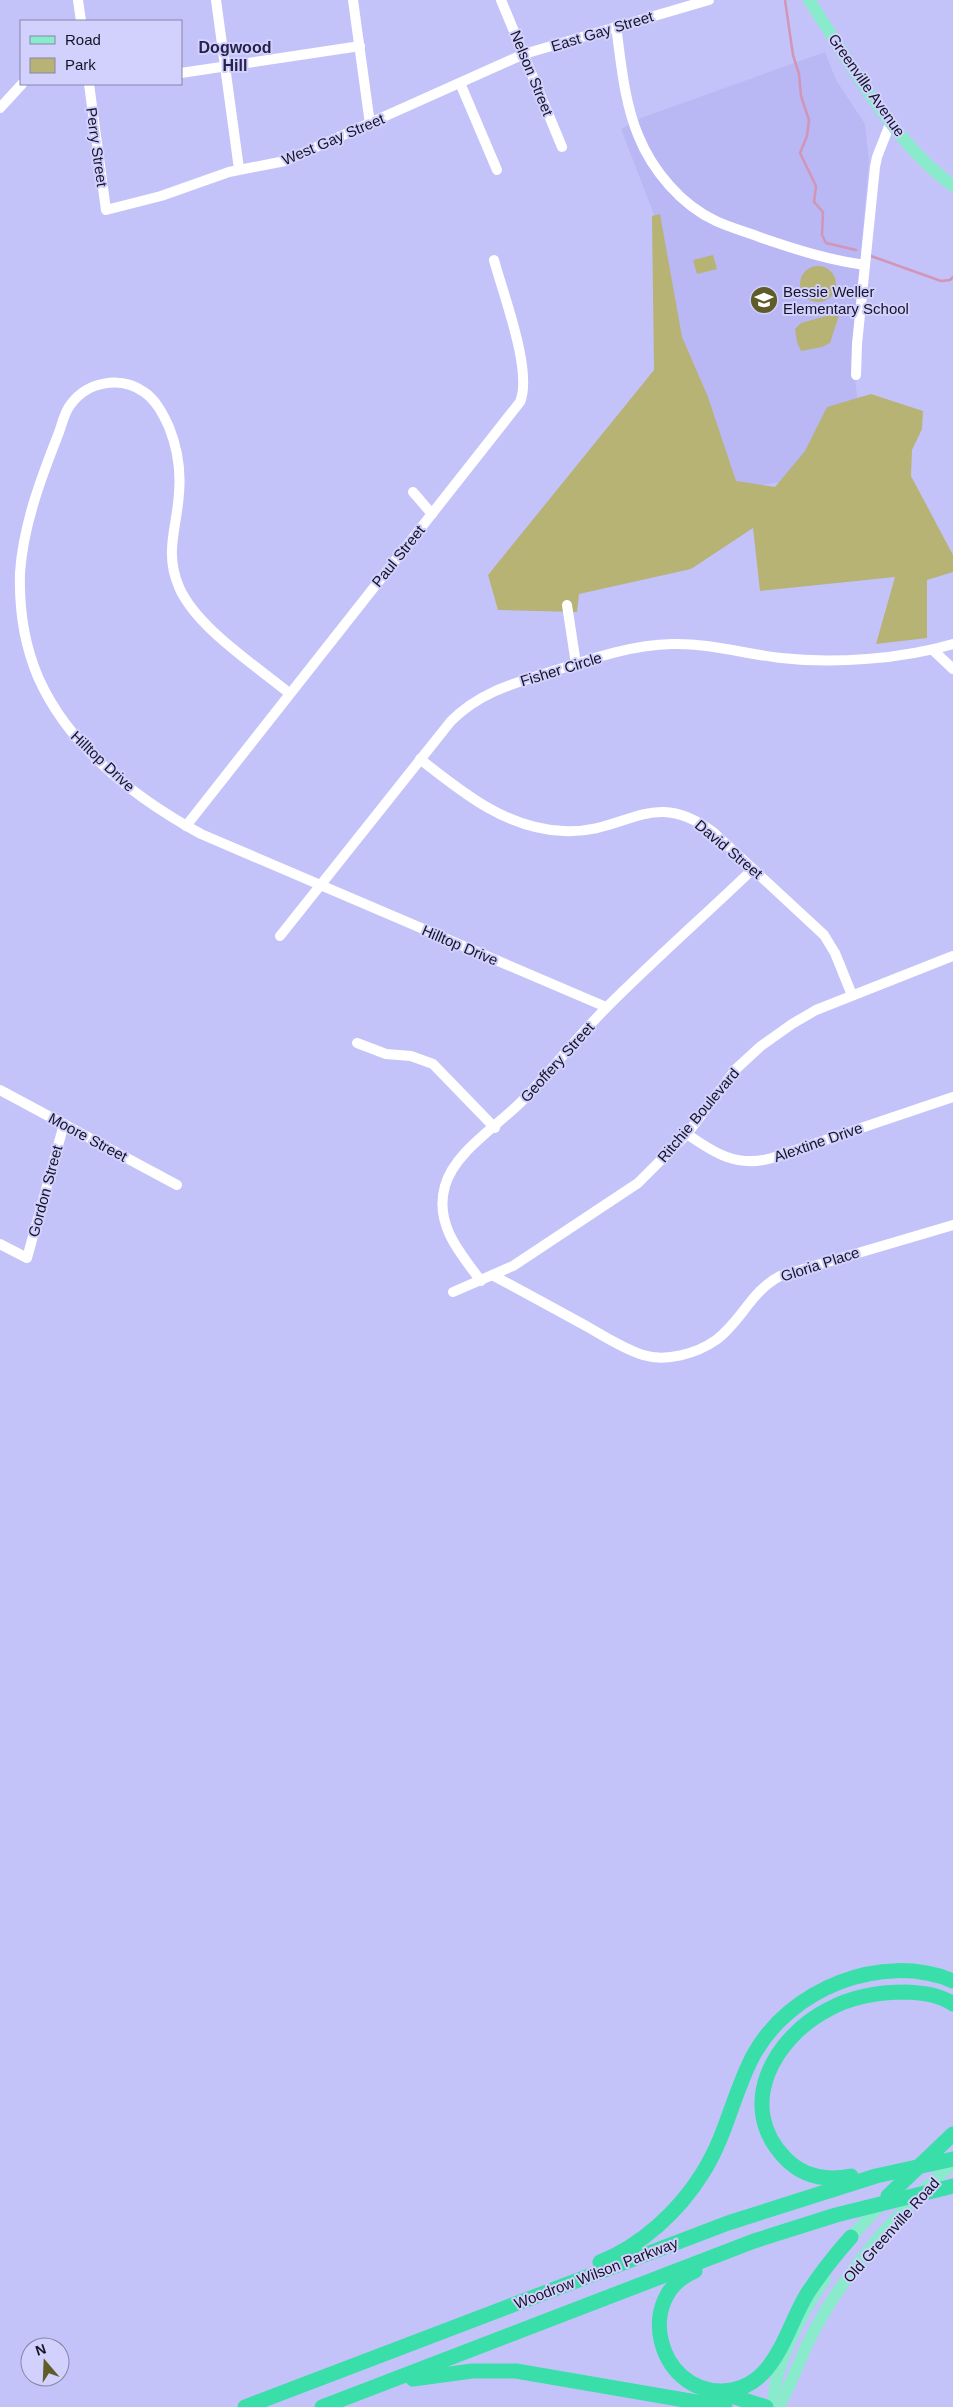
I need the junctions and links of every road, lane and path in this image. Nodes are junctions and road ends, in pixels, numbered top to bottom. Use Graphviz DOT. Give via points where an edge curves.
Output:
graph roads {
  1 [pos="90,0"];
  2 [pos="216,0"];
  3 [pos="353,0"];
  4 [pos="501,0"];
  5 [pos="709,0"];
  6 [pos="810,0"];
  7 [pos="78,1"];
  8 [pos="80,20"];
  9 [pos="616,26"];
  10 [pos="360,46"];
  11 [pos="524,54"];
  12 [pos="224,67"];
  13 [pos="182,73"];
  14 [pos="460,83"];
  15 [pos="21,85"];
  16 [pos="92,85"];
  17 [pos="0,108"];
  18 [pos="370,124"];
  19 [pos="890,124"];
  20 [pos="562,147"];
  21 [pos="239,169"];
  22 [pos="497,170"];
  23 [pos="953,186"];
  24 [pos="106,210"];
  25 [pos="494,260"];
  26 [pos="866,265"];
  27 [pos="856,374"];
  28 [pos="413,492"];
  29 [pos="432,514"];
  30 [pos="567,605"];
  31 [pos="953,644"];
  32 [pos="932,650"];
  33 [pos="576,664"];
  34 [pos="953,669"];
  35 [pos="289,693"];
  36 [pos="420,759"];
  37 [pos="186,826"];
  38 [pos="753,869"];
  39 [pos="321,886"];
  40 [pos="280,936"];
  41 [pos="953,956"];
  42 [pos="852,995"];
  43 [pos="606,1007"];
  44 [pos="357,1043"];
  45 [pos="0,1090"];
  46 [pos="953,1097"];
  47 [pos="64,1124"];
  48 [pos="495,1128"];
  49 [pos="686,1134"];
  50 [pos="176,1185"];
  51 [pos="953,1225"];
  52 [pos="0,1244"];
  53 [pos="494,1276"];
  54 [pos="481,1281"];
  55 [pos="453,1292"];
  56 [pos="953,1981"];
  57 [pos="897,1992"];
  58 [pos="953,2004"];
  59 [pos="953,2012"];
  60 [pos="953,2134"];
  61 [pos="953,2141"];
  62 [pos="953,2159"];
  63 [pos="953,2164"];
  64 [pos="880,2173"];
  65 [pos="953,2186"];
  66 [pos="888,2196"];
  67 [pos="815,2221"];
  68 [pos="851,2237"];
  69 [pos="480,2318"];
  70 [pos="714,2390"];
  71 [pos="245,2407"];
  72 [pos="322,2407"];
  73 [pos="725,2407"];
  74 [pos="766,2407"];
  75 [pos="774,2407"];
  76 [pos="778,2407"];
  1 -- 7 [label="street"];
  2 -- 12 [label="street"];
  3 -- 10 [label="street"];
  4 -- 11 [label="street, Nelson Street"];
  5 -- 9 [label="street, East Gay Street"];
  6 -- 19 [label="main road, Greenville Avenue"];
  7 -- 8 [label="street"];
  9 -- 11 [label="street, East Gay Street"];
  9 -- 26 [label="street" via="635,127 651,160 677,194 717,222 827,260"];
  10 -- 12 [label="street"];
  10 -- 18 [label="street"];
  11 -- 14 [label="street, West Gay Street"];
  11 -- 20 [label="street, Nelson Street"];
  12 -- 13 [label="street"];
  12 -- 21 [label="street"];
  14 -- 18 [label="street, West Gay Street"];
  14 -- 22 [label="street"];
  15 -- 17 [label="street"];
  16 -- 24 [label="street, Perry Street"];
  18 -- 21 [label="street, West Gay Street" via="285,161"];
  19 -- 23 [label="main road, Greenville Avenue" via="928,165"];
  19 -- 26 [label="street" via="875,167"];
  21 -- 24 [label="street, West Gay Street" via="161,196"];
  25 -- 29 [label="street, Paul Street" via="523,366 523,395 515,410"];
  26 -- 27 [label="street" via="856,344"];
  28 -- 29 [label="street"];
  29 -- 35 [label="street, Paul Street"];
  30 -- 33 [label="street"];
  31 -- 32 [label="street, Fisher Circle"];
  32 -- 33 [label="street, Fisher Circle" via="810,660 673,644 630,648"];
  32 -- 34 [label="street"];
  33 -- 36 [label="street, Fisher Circle" via="482,696 463,710"];
  35 -- 37 [label="street, Paul Street"];
  35 -- 37 [label="street, Hilltop Drive" via="199,618 180,588 171,550 179,492 179,465 173,438 160,410 145,393 126,384 101,384 82,392 68,407 47,463 24,543 20,590 26,639 45,692 74,736 161,812"];
  36 -- 38 [label="street, David Street" via="481,805 533,826 580,831 608,826 650,811 685,815 713,832"];
  36 -- 39 [label="street, Fisher Circle"];
  37 -- 39 [label="street, Hilltop Drive"];
  38 -- 42 [label="street, David Street" via="824,934"];
  38 -- 43 [label="street, Geoffery Street"];
  39 -- 40 [label="street, Fisher Circle"];
  39 -- 43 [label="street, Hilltop Drive"];
  41 -- 42 [label="street, Ritchie Boulevard"];
  42 -- 49 [label="street, Ritchie Boulevard" via="804,1016 761,1046 723,1084"];
  43 -- 48 [label="street, Geoffery Street"];
  44 -- 48 [label="street" via="386,1054 433,1064"];
  45 -- 47 [label="street, Moore Street"];
  46 -- 49 [label="street, Alextine Drive" via="754,1162 719,1156"];
  47 -- 50 [label="street, Moore Street"];
  47 -- 52 [label="street, Gordon Street" via="27,1258"];
  48 -- 54 [label="street, Geoffery Street" via="452,1169 443,1199 453,1244"];
  49 -- 53 [label="street, Ritchie Boulevard" via="638,1183"];
  51 -- 53 [label="street, Gloria Place" via="780,1276 756,1294 732,1326 716,1340 694,1352 672,1356 643,1355 616,1343"];
  53 -- 54 [label="street, Ritchie Boulevard"];
  54 -- 55 [label="street, Ritchie Boulevard"];
  56 -- 69 [label="highway" via="918,1972 870,1973 837,1983 809,1998 782,2018 759,2047 744,2074 714,2155 673,2211 612,2258 529,2291"];
  57 -- 58 [label="highway" via="931,1993"];
  57 -- 59 [label="highway" via="927,1999"];
  57 -- 64 [label="highway" via="878,1992 845,2001 802,2027 769,2069 761,2096 768,2134 779,2152 797,2169 830,2179"];
  60 -- 66 [label="highway"];
  61 -- 66 [label="main road, Old Greenville Road"];
  62 -- 64 [label="highway"];
  63 -- 76 [label="main road, Old Greenville Road" via="888,2229 846,2278 813,2332 788,2392"];
  64 -- 69 [label="highway, Woodrow Wilson Parkway" via="728,2223"];
  65 -- 67 [label="highway, Woodrow Wilson Parkway"];
  66 -- 68 [label="main road, Old Greenville Road"];
  67 -- 70 [label="highway" via="682,2277 667,2294 658,2329 662,2349 681,2376"];
  67 -- 72 [label="highway, Woodrow Wilson Parkway" via="714,2256"];
  68 -- 70 [label="highway" via="807,2296 769,2368 745,2386 734,2390"];
  68 -- 75 [label="main road, Old Greenville Road" via="791,2340 773,2392"];
  69 -- 71 [label="highway, Woodrow Wilson Parkway"];
  70 -- 74 [label="highway"];
  72 -- 73 [label="highway" via="413,2379 492,2370 552,2376"];
}
